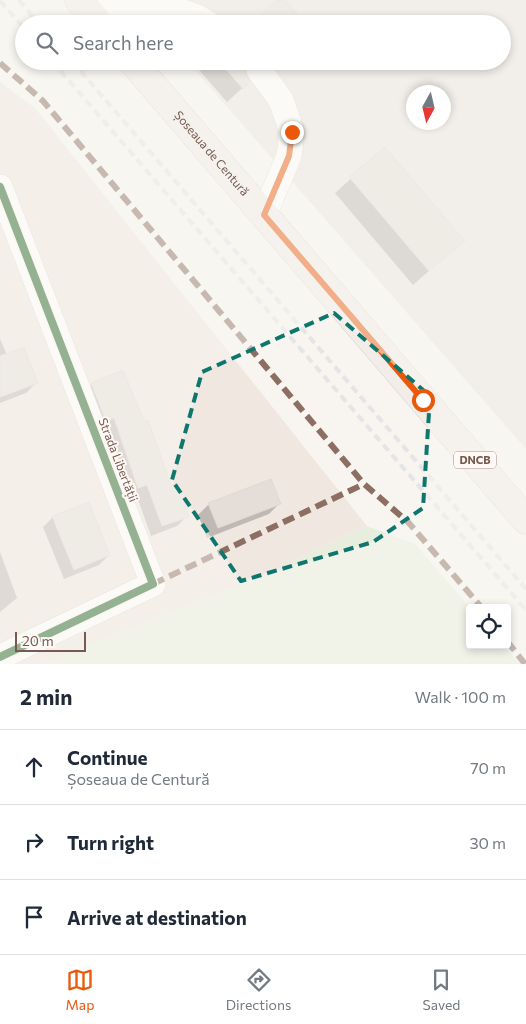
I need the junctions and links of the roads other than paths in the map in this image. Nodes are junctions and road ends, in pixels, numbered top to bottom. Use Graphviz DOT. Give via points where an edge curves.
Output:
graph roads {
  1 [pos="90,12"];
  2 [pos="199,15"];
  3 [pos="140,70"];
  4 [pos="259,70"];
  5 [pos="0,187"];
  6 [pos="264,215"];
  7 [pos="526,520"];
  8 [pos="0,657"];
  1 -- 2 [label="street" via="169,5"];
  3 -- 6 [label="main road, Șoseaua de Centură / DNCB"];
  4 -- 6 [label="street" via="281,100 292,132 289,156"];
  5 -- 8 [label="street, Strada Libertății" via="153,584"];
  6 -- 7 [label="main road, Șoseaua de Centură / DNCB"];
}
